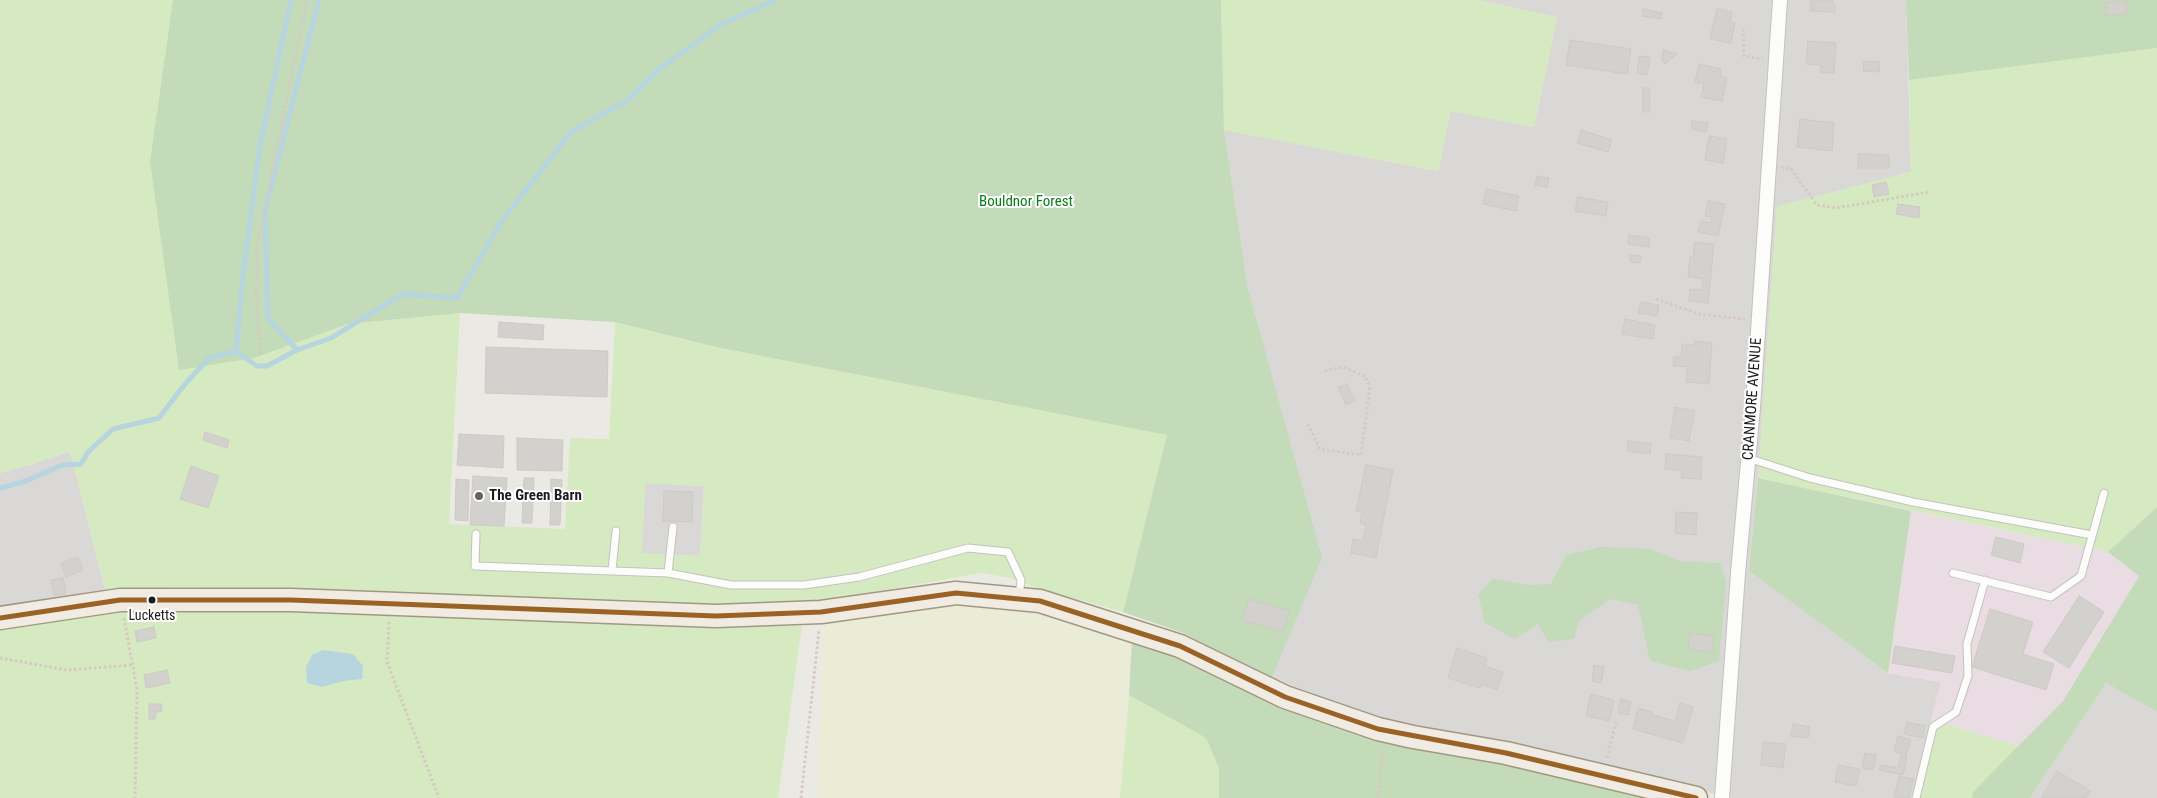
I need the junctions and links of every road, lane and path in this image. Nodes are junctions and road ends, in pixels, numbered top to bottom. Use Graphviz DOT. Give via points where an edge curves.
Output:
graph roads {
  1 [pos="307,0"];
  2 [pos="1780,0"];
  3 [pos="1743,29"];
  4 [pos="1776,61"];
  5 [pos="1769,163"];
  6 [pos="1929,192"];
  7 [pos="1656,299"];
  8 [pos="1758,321"];
  9 [pos="262,355"];
  10 [pos="1324,371"];
  11 [pos="1308,424"];
  12 [pos="1748,458"];
  13 [pos="2104,492"];
  14 [pos="673,527"];
  15 [pos="616,531"];
  16 [pos="476,534"];
  17 [pos="2092,535"];
  18 [pos="612,570"];
  19 [pos="668,573"];
  20 [pos="1954,573"];
  21 [pos="1985,580"];
  22 [pos="1019,598"];
  23 [pos="120,600"];
  24 [pos="391,604"];
  25 [pos="821,612"];
  26 [pos="0,618"];
  27 [pos="0,658"];
  28 [pos="133,665"];
  29 [pos="1616,722"];
  30 [pos="1385,731"];
  31 [pos="1602,776"];
  32 [pos="135,798"];
  33 [pos="439,798"];
  34 [pos="801,798"];
  35 [pos="1378,798"];
  36 [pos="1696,798"];
  37 [pos="1722,798"];
  38 [pos="1916,798"];
  1 -- 9 [label="path" via="257,247 256,300"];
  2 -- 4 [label="street, CRANMORE AVENUE"];
  3 -- 4 [label="path" via="1744,56"];
  4 -- 5 [label="street, CRANMORE AVENUE"];
  5 -- 6 [label="path" via="1791,169 1817,205 1836,208"];
  5 -- 8 [label="street, CRANMORE AVENUE"];
  7 -- 8 [label="path" via="1699,314"];
  8 -- 12 [label="street, CRANMORE AVENUE"];
  10 -- 11 [label="path" via="1343,367 1365,376 1370,387 1361,456 1320,449"];
  12 -- 17 [label="lane" via="1810,478 1913,502"];
  12 -- 37 [label="street, CRANMORE AVENUE"];
  13 -- 17 [label="lane"];
  14 -- 19 [label="lane"];
  15 -- 18 [label="lane"];
  16 -- 18 [label="lane" via="475,566"];
  17 -- 21 [label="lane" via="2081,576 2051,597"];
  18 -- 19 [label="lane"];
  19 -- 22 [label="lane" via="731,585 804,586 859,577 968,548 1008,552 1021,580"];
  20 -- 21 [label="lane"];
  21 -- 38 [label="lane" via="1967,644 1968,676 1956,712 1933,728"];
  22 -- 25 [label="main road" via="956,593"];
  22 -- 30 [label="main road" via="1040,601 1180,646 1285,697"];
  23 -- 24 [label="main road"];
  23 -- 26 [label="main road"];
  23 -- 28 [label="path"];
  24 -- 25 [label="main road" via="716,616"];
  24 -- 33 [label="path" via="387,662"];
  25 -- 34 [label="path"];
  27 -- 28 [label="path" via="67,670"];
  28 -- 32 [label="path" via="137,689"];
  29 -- 31 [label="path"];
  30 -- 31 [label="main road" via="1506,752"];
  30 -- 35 [label="path"];
  31 -- 36 [label="main road"];
}
